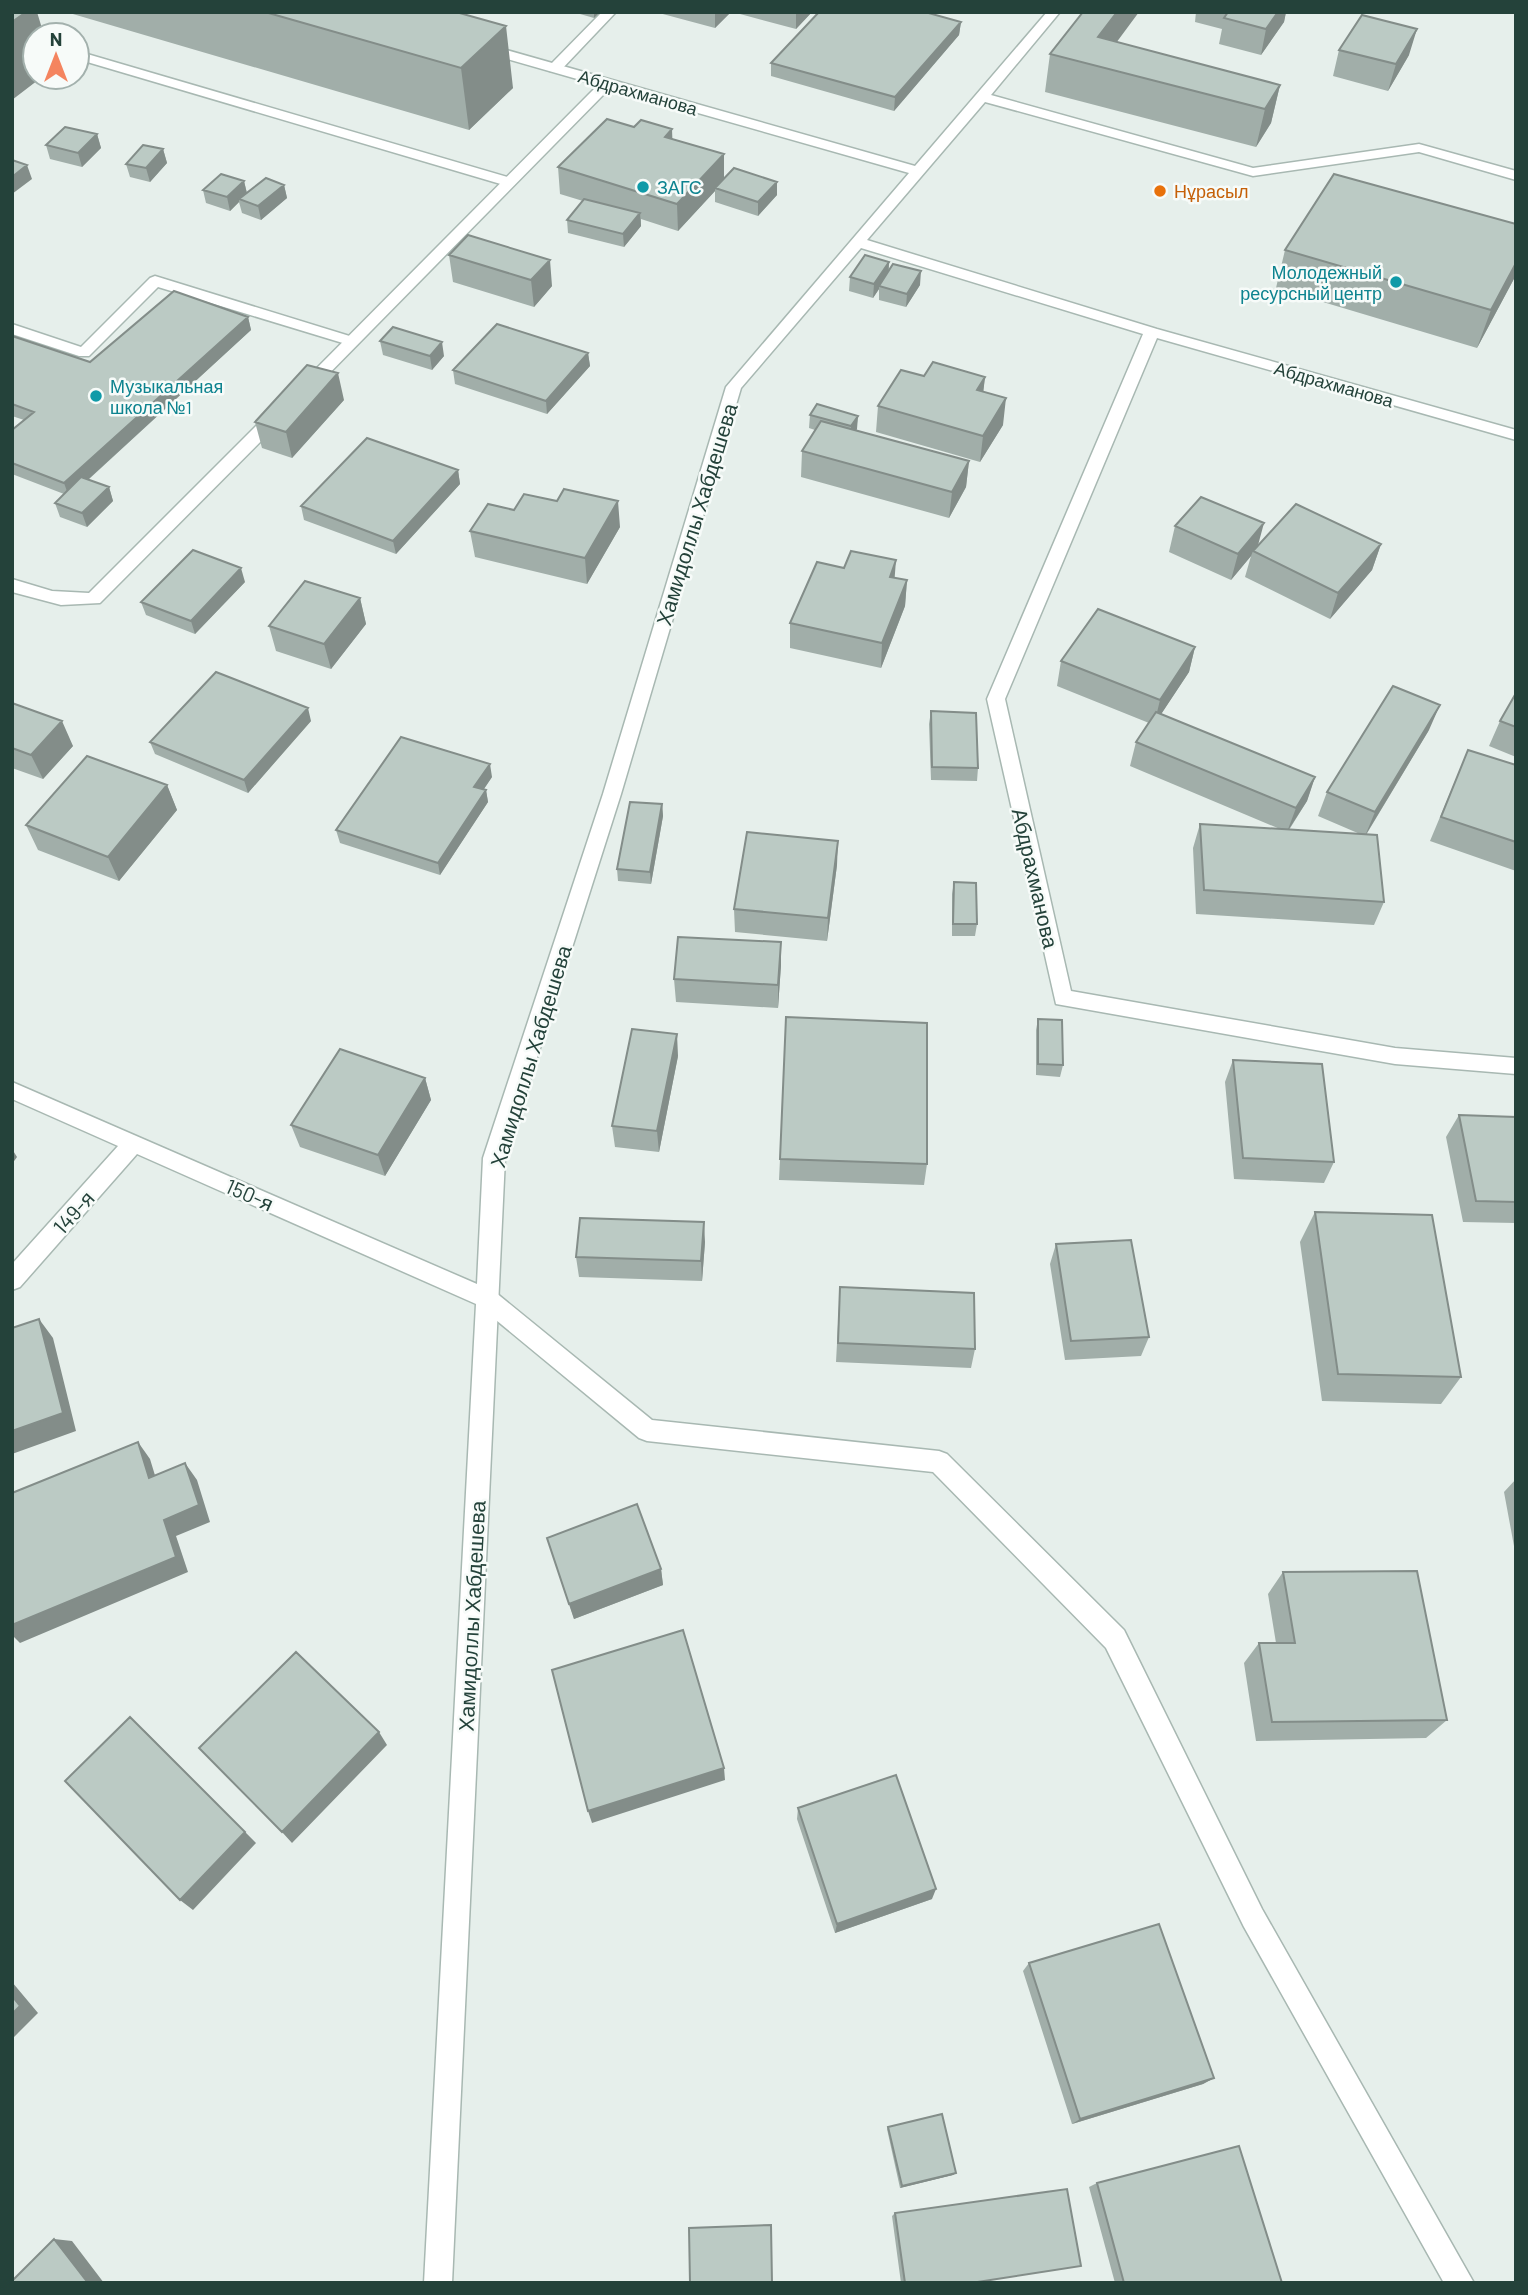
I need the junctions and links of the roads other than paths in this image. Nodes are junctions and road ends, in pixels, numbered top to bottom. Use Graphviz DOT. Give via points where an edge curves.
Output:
graph roads {
  1 [pos="610,12"];
  2 [pos="1054,12"];
  3 [pos="476,46"];
  4 [pos="91,59"];
  5 [pos="555,68"];
  6 [pos="607,84"];
  7 [pos="983,97"];
  8 [pos="920,172"];
  9 [pos="1516,176"];
  10 [pos="509,182"];
  11 [pos="860,243"];
  12 [pos="12,329"];
  13 [pos="1152,332"];
  14 [pos="351,341"];
  15 [pos="1516,435"];
  16 [pos="12,585"];
  17 [pos="1516,1066"];
  18 [pos="12,1090"];
  19 [pos="134,1143"];
  20 [pos="12,1280"];
  21 [pos="487,1299"];
  22 [pos="438,2283"];
  23 [pos="1461,2283"];
  1 -- 5 [label="street"];
  2 -- 7 [label="street, Хамидоллы Хабдешева"];
  3 -- 5 [label="street, Абдрахманова"];
  4 -- 10 [label="street"];
  5 -- 6 [label="street, Абдрахманова"];
  6 -- 8 [label="street, Абдрахманова"];
  6 -- 10 [label="street"];
  7 -- 8 [label="street, Хамидоллы Хабдешева"];
  7 -- 9 [label="street" via="1253,172 1419,148"];
  8 -- 11 [label="street, Хамидоллы Хабдешева"];
  10 -- 14 [label="street"];
  11 -- 13 [label="street, Абдрахманова"];
  11 -- 21 [label="street, Хамидоллы Хабдешева" via="734,387 612,794 494,1158"];
  12 -- 14 [label="street" via="84,353 155,281"];
  13 -- 15 [label="street, Абдрахманова"];
  13 -- 17 [label="street, Абдрахманова" via="996,699 1063,998 1395,1056"];
  14 -- 16 [label="street" via="94,599 64,601"];
  18 -- 19 [label="street, 150-я"];
  19 -- 20 [label="street, 149-я"];
  19 -- 21 [label="street, 150-я"];
  21 -- 22 [label="street, Хамидоллы Хабдешева"];
  21 -- 23 [label="street, 150-я" via="647,1430 939,1462 1115,1639 1253,1917"];
}
